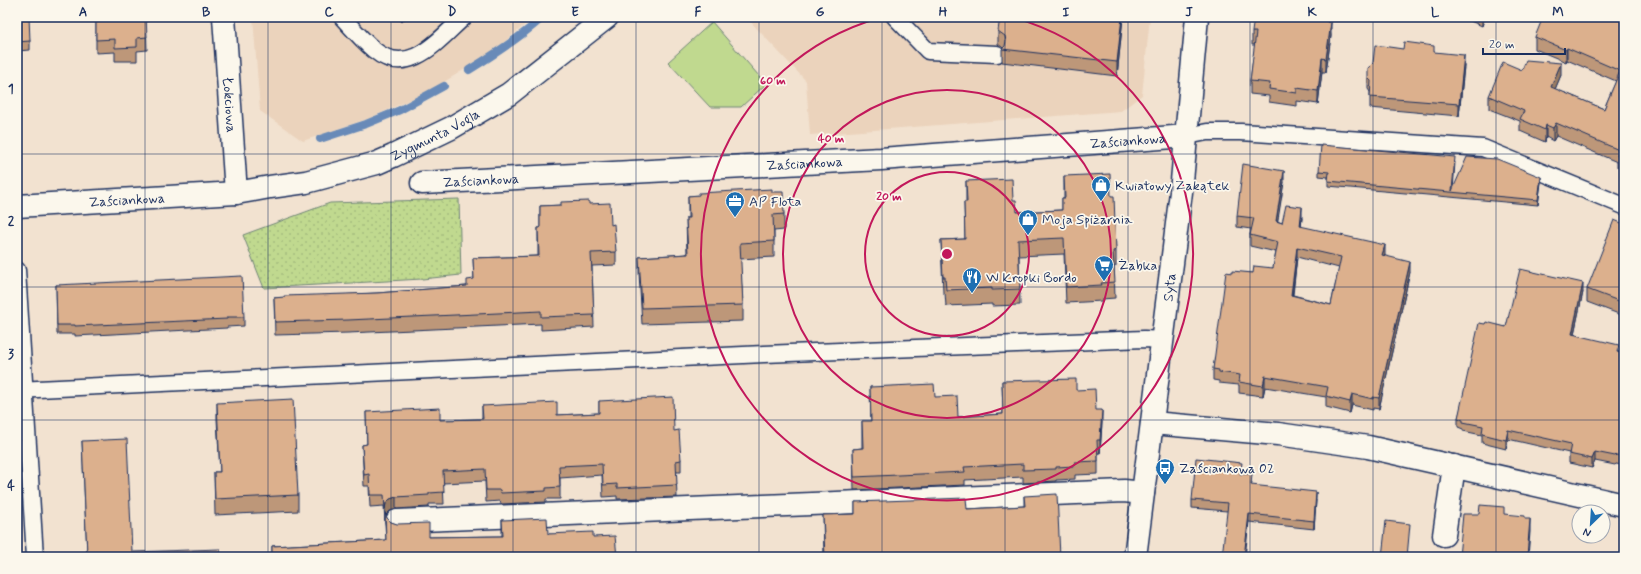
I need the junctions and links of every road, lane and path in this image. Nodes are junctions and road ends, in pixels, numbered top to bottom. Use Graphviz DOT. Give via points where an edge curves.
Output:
graph roads {
  1 [pos="224,17"];
  2 [pos="342,17"];
  3 [pos="464,17"];
  4 [pos="607,17"];
  5 [pos="895,17"];
  6 [pos="1197,17"];
  7 [pos="997,54"];
  8 [pos="1188,136"];
  9 [pos="422,183"];
  10 [pos="236,193"];
  11 [pos="17,206"];
  12 [pos="1624,206"];
  13 [pos="17,270"];
  14 [pos="1163,340"];
  15 [pos="20,390"];
  16 [pos="1152,423"];
  17 [pos="1454,466"];
  18 [pos="1143,492"];
  19 [pos="1624,505"];
  20 [pos="397,520"];
  21 [pos="1444,535"];
  22 [pos="34,557"];
  23 [pos="1135,557"];
  1 -- 10 [label="street, Łokciowa"];
  2 -- 3 [label="lane" via="375,51 388,58 404,61 416,58 426,51"];
  4 -- 10 [label="street, Zygmunta Vogla" via="509,94 451,128 393,156 377,163 306,182"];
  5 -- 7 [label="lane" via="928,51"];
  6 -- 8 [label="street, Syta"];
  8 -- 9 [label="street, Zaściankowa" via="881,159"];
  8 -- 12 [label="lane" via="1206,132 1241,132 1483,148"];
  8 -- 14 [label="street, Syta"];
  10 -- 11 [label="street, Zaściankowa"];
  13 -- 15 [label="lane"];
  14 -- 15 [label="lane" via="780,353"];
  14 -- 16 [label="street, Syta"];
  15 -- 22 [label="lane"];
  16 -- 17 [label="street" via="1278,434 1361,445"];
  16 -- 18 [label="street, Syta"];
  17 -- 19 [label="street"];
  17 -- 21 [label="street"];
  18 -- 20 [label="street" via="1116,491"];
  18 -- 23 [label="street, Syta"];
}
